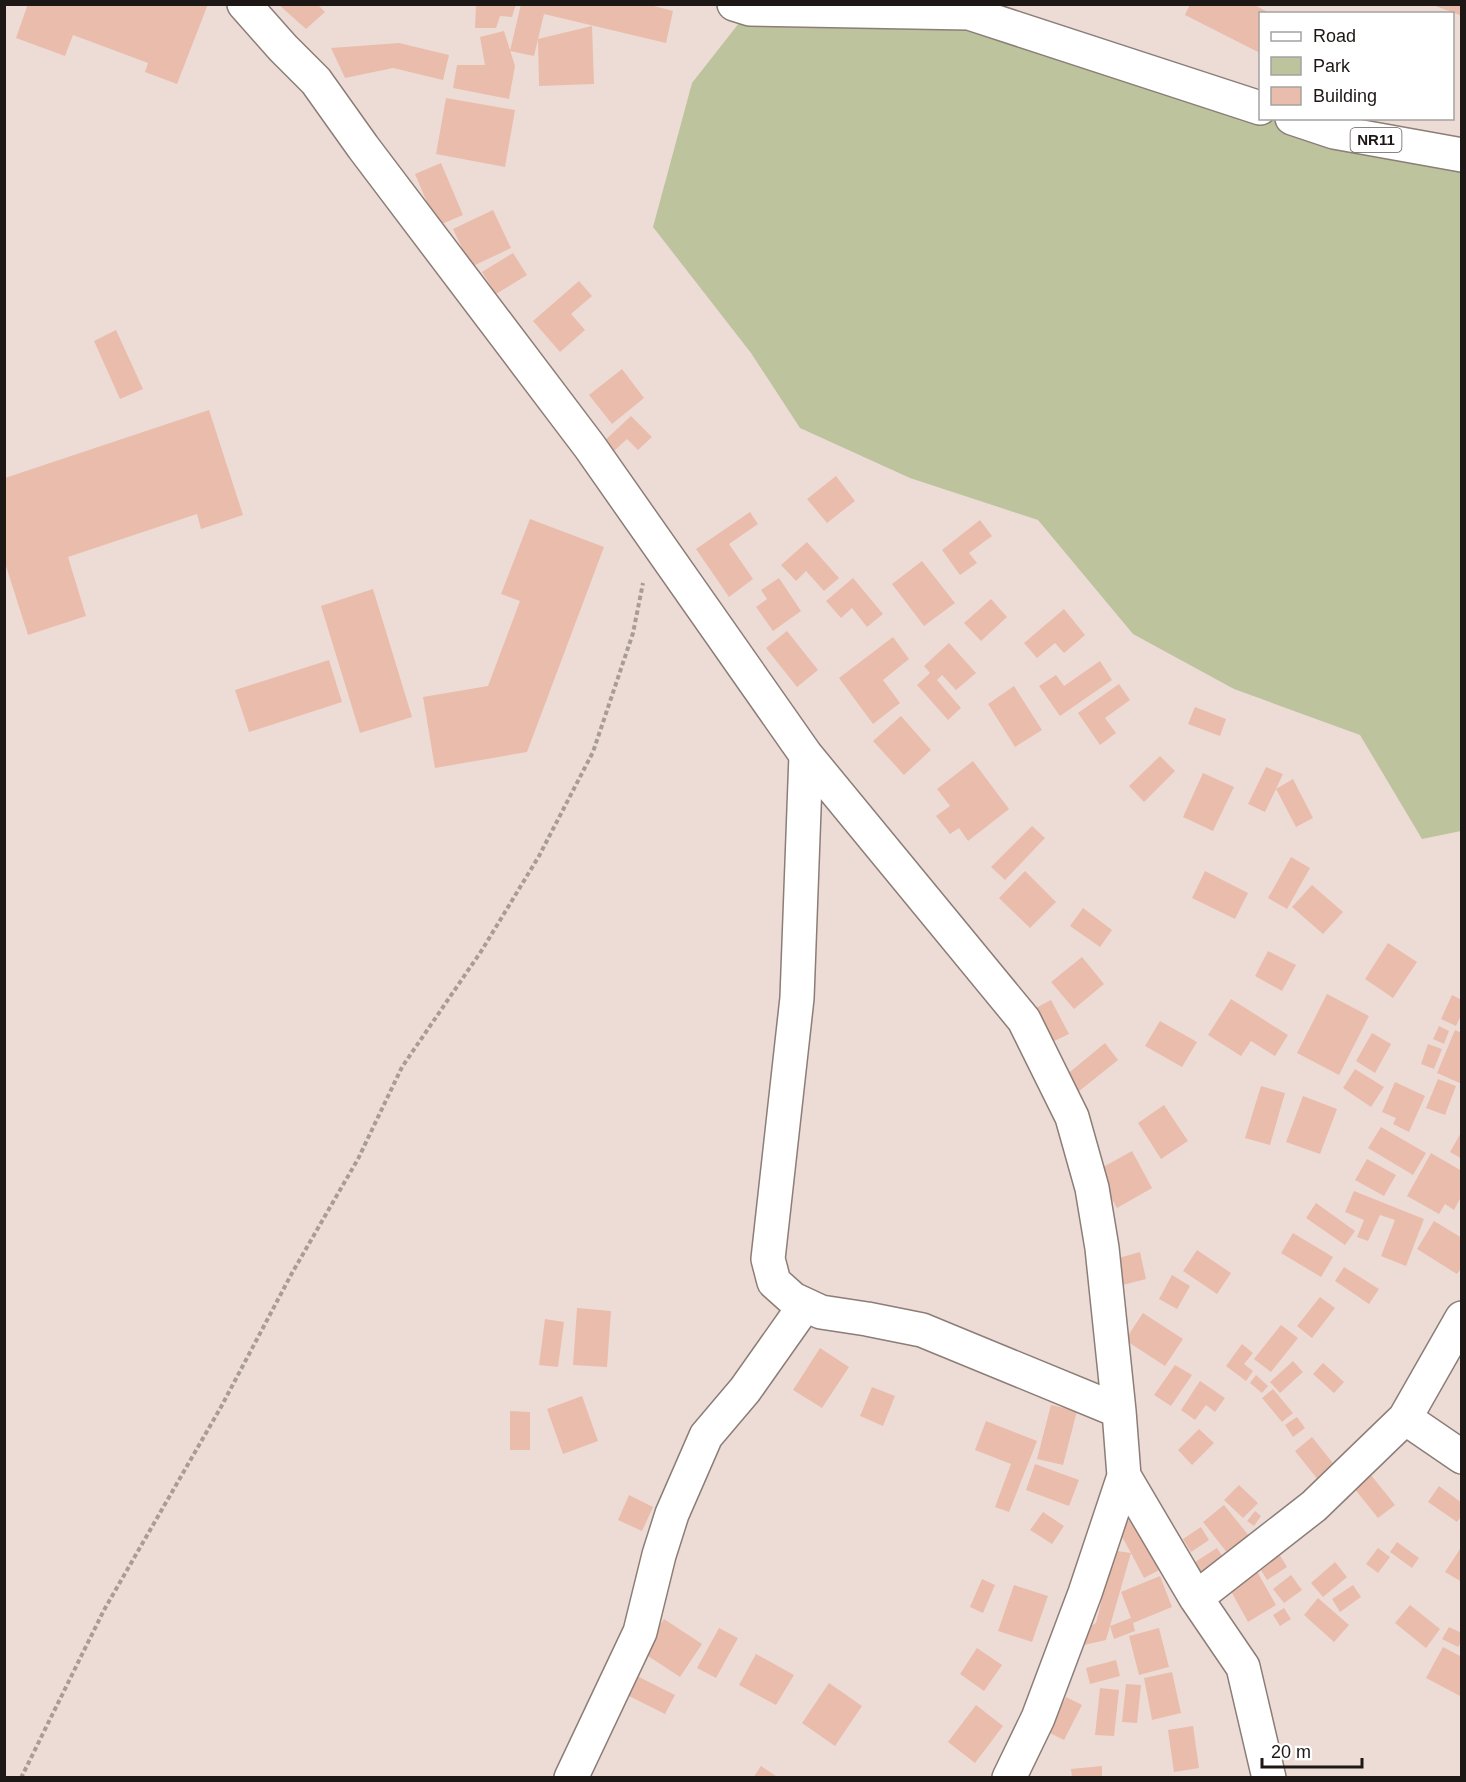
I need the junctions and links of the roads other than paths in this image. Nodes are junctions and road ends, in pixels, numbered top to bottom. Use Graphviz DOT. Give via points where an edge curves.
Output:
graph roads {
  1 [pos="244,4"];
  2 [pos="734,4"];
  3 [pos="971,9"];
  4 [pos="1259,108"];
  5 [pos="1298,120"];
  6 [pos="1461,155"];
  7 [pos="806,755"];
  8 [pos="805,1305"];
  9 [pos="1461,1318"];
  10 [pos="1119,1411"];
  11 [pos="1405,1418"];
  12 [pos="1461,1457"];
  13 [pos="1124,1476"];
  14 [pos="1196,1598"];
  15 [pos="571,1778"];
  16 [pos="1009,1778"];
  17 [pos="1269,1778"];
  1 -- 7 [label="main road" via="316,81 590,447"];
  2 -- 3 [label="main road" via="750,9"];
  3 -- 4 [label="main road"];
  5 -- 6 [label="main road, NR11" via="1334,132"];
  7 -- 8 [label="main road" via="797,998 768,1259 774,1282"];
  7 -- 10 [label="main road" via="1024,1020 1072,1118 1092,1188 1102,1248"];
  8 -- 10 [label="main road" via="821,1312 922,1330"];
  8 -- 15 [label="main road" via="745,1390 706,1436 672,1514 640,1632"];
  9 -- 11 [label="main road"];
  10 -- 13 [label="main road"];
  11 -- 12 [label="main road"];
  11 -- 14 [label="main road" via="1314,1506"];
  13 -- 14 [label="main road"];
  13 -- 16 [label="main road" via="1038,1718"];
  14 -- 17 [label="main road" via="1243,1667"];
}
